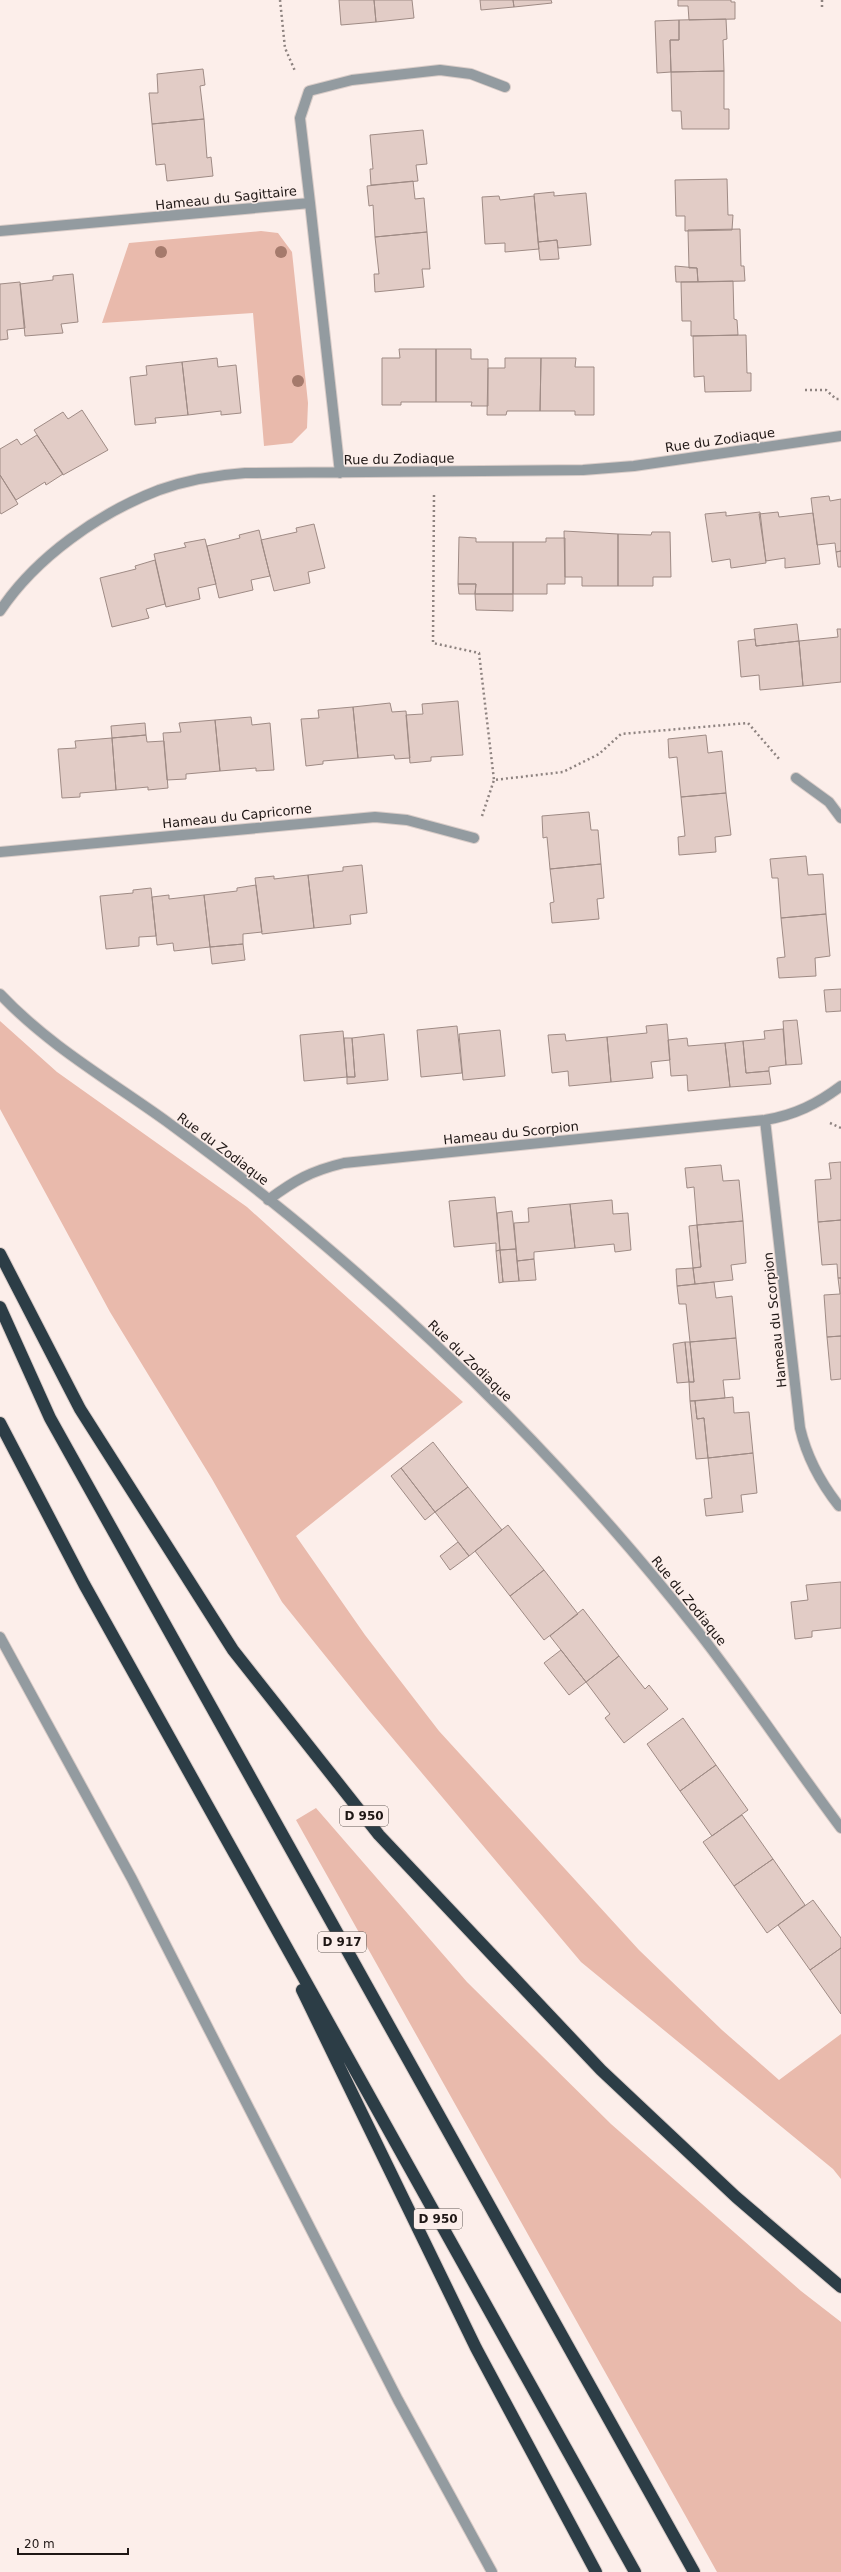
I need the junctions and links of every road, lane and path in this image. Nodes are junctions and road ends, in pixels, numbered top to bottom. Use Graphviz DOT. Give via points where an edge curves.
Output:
graph roads {
  1 [pos="280,0"];
  2 [pos="822,0"];
  3 [pos="822,9"];
  4 [pos="505,87"];
  5 [pos="309,91"];
  6 [pos="310,203"];
  7 [pos="0,231"];
  8 [pos="804,390"];
  9 [pos="841,399"];
  10 [pos="841,436"];
  11 [pos="434,472"];
  12 [pos="340,473"];
  13 [pos="0,611"];
  14 [pos="796,778"];
  15 [pos="494,780"];
  16 [pos="841,818"];
  17 [pos="474,838"];
  18 [pos="0,852"];
  19 [pos="0,994"];
  20 [pos="841,1086"];
  21 [pos="765,1120"];
  22 [pos="268,1200"];
  23 [pos="0,1254"];
  24 [pos="0,1308"];
  25 [pos="0,1423"];
  26 [pos="839,1506"];
  27 [pos="0,1637"];
  28 [pos="841,1828"];
  29 [pos="242,1866"];
  30 [pos="841,2287"];
  31 [pos="492,2572"];
  32 [pos="596,2572"];
  33 [pos="635,2572"];
  34 [pos="694,2572"];
  1 -- 5 [label="path" via="285,48 295,71"];
  2 -- 3 [label="path"];
  4 -- 5 [label="street" via="471,74 440,70 352,80"];
  5 -- 6 [label="street, Hameau du Sagittaire" via="300,118"];
  6 -- 7 [label="street, Hameau du Sagittaire"];
  6 -- 12 [label="street"];
  8 -- 9 [label="path" via="826,390 836,399"];
  10 -- 11 [label="street, Rue du Zodiaque" via="606,468"];
  11 -- 12 [label="street, Rue du Zodiaque"];
  11 -- 15 [label="path" via="433,643 479,653"];
  12 -- 13 [label="street, Rue du Zodiaque" via="218,475 159,490 105,516 48,558 26,579"];
  14 -- 15 [label="path" via="748,723 621,734 599,754 563,772"];
  14 -- 16 [label="street" via="829,802"];
  15 -- 17 [label="path"];
  17 -- 18 [label="street, Hameau du Capricorne" via="407,820 375,817"];
  19 -- 22 [label="street, Rue du Zodiaque" via="43,1035 166,1121"];
  20 -- 21 [label="street, Hameau du Scorpion" via="804,1110 785,1117"];
  21 -- 22 [label="street, Hameau du Scorpion" via="344,1163 322,1168 296,1179"];
  21 -- 26 [label="street, Hameau du Scorpion" via="800,1428 814,1470"];
  22 -- 28 [label="street, Rue du Zodiaque" via="383,1296 558,1468 700,1634"];
  23 -- 30 [label="highway, D 950" via="80,1409 233,1650 379,1835 601,2070 736,2197"];
  24 -- 34 [label="highway, D 917" via="50,1418"];
  25 -- 29 [label="highway, D 950" via="84,1584"];
  27 -- 31 [label="street" via="132,1879 398,2400"];
  29 -- 32 [label="highway" via="473,2341"];
  29 -- 33 [label="highway, D 950"];
}
